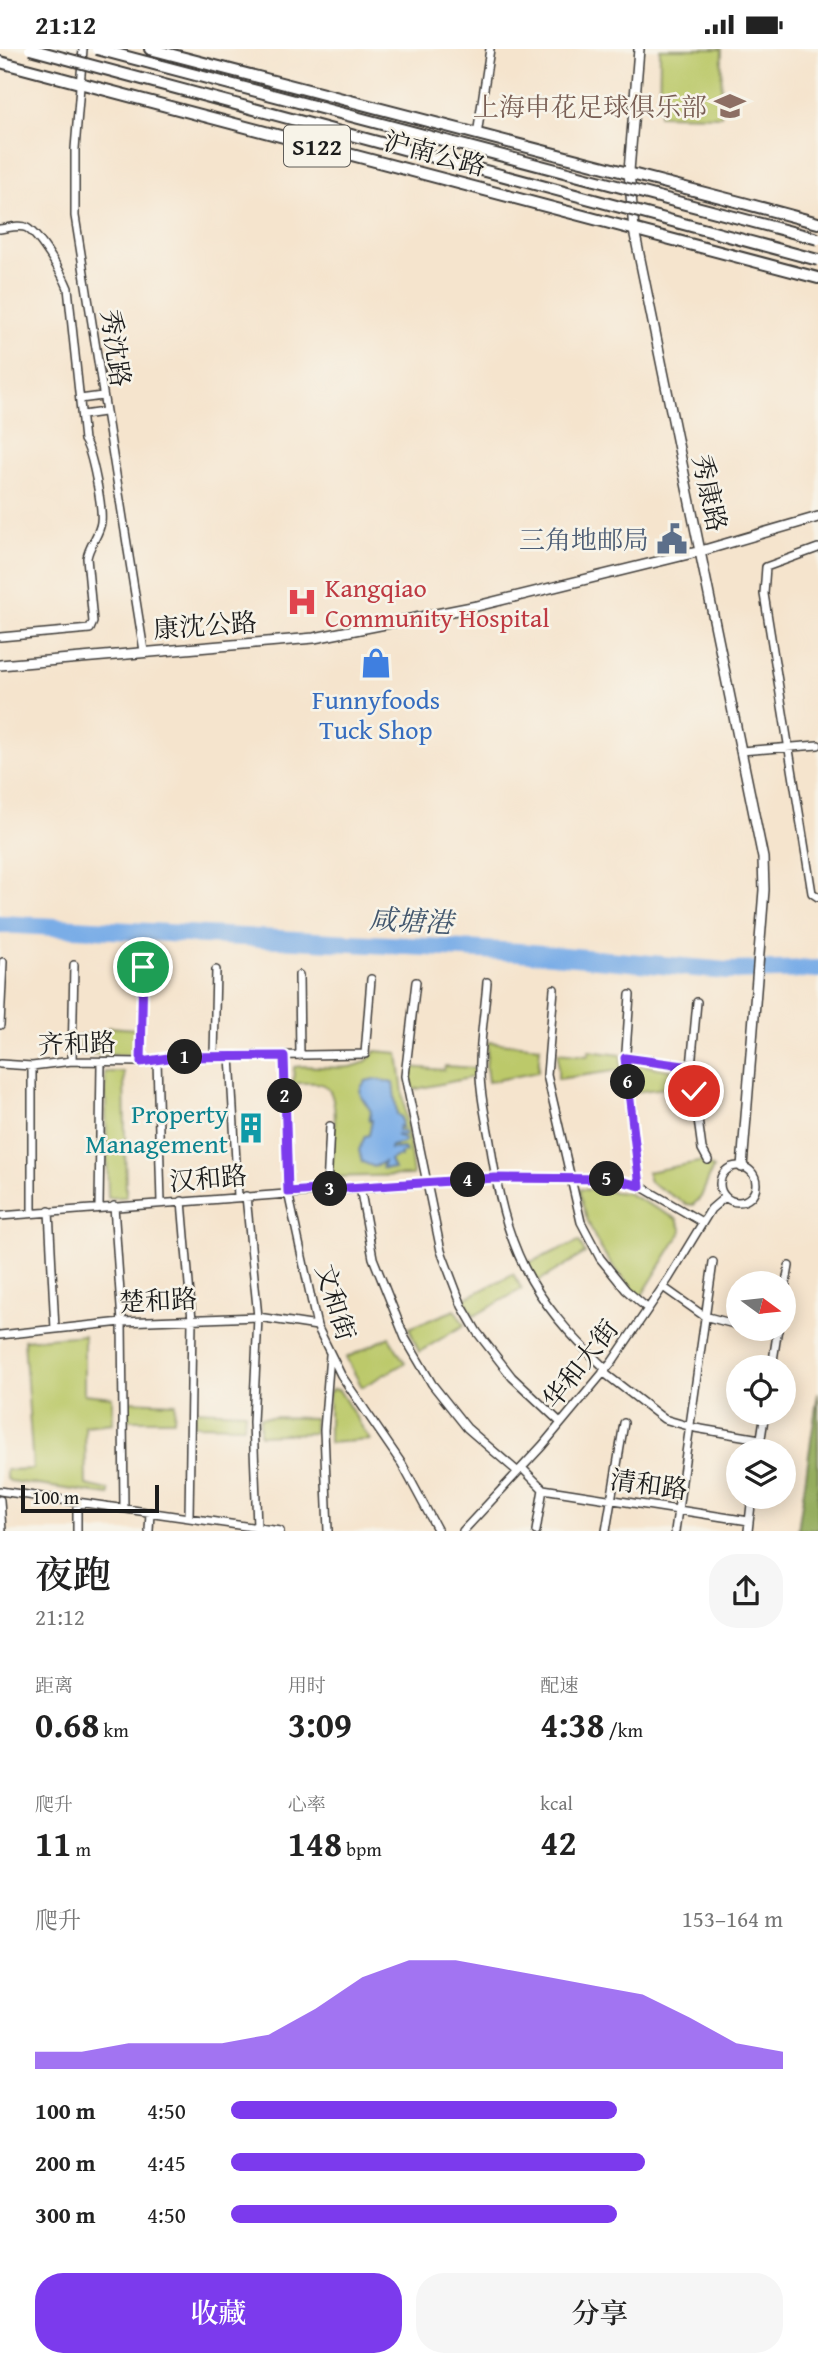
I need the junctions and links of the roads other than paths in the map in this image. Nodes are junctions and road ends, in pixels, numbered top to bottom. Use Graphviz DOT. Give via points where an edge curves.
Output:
graph roads {
  1 [pos="30,49"];
  2 [pos="83,49"];
  3 [pos="97,49"];
  4 [pos="150,49"];
  5 [pos="490,49"];
  6 [pos="639,49"];
  7 [pos="0,62"];
  8 [pos="81,84"];
  9 [pos="477,135"];
  10 [pos="629,171"];
  11 [pos="818,223"];
  12 [pos="0,229"];
  13 [pos="634,230"];
  14 [pos="818,239"];
  15 [pos="818,260"];
  16 [pos="818,278"];
  17 [pos="102,396"];
  18 [pos="80,399"];
  19 [pos="104,412"];
  20 [pos="83,415"];
  21 [pos="818,517"];
  22 [pos="818,548"];
  23 [pos="701,551"];
  24 [pos="0,637"];
  25 [pos="144,651"];
  26 [pos="0,665"];
  27 [pos="818,745"];
  28 [pos="787,747"];
  29 [pos="741,751"];
  30 [pos="818,897"];
  31 [pos="3,962"];
  32 [pos="74,965"];
  33 [pos="143,967"];
  34 [pos="216,970"];
  35 [pos="299,975"];
  36 [pos="371,979"];
  37 [pos="416,982"];
  38 [pos="487,982"];
  39 [pos="554,989"];
  40 [pos="630,995"];
  41 [pos="697,1002"];
  42 [pos="0,1025"];
  43 [pos="214,1056"];
  44 [pos="230,1056"];
  45 [pos="284,1056"];
  46 [pos="300,1056"];
  47 [pos="625,1058"];
  48 [pos="157,1060"];
  49 [pos="72,1061"];
  50 [pos="141,1062"];
  51 [pos="101,1063"];
  52 [pos="0,1064"];
  53 [pos="32,1066"];
  54 [pos="691,1067"];
  55 [pos="330,1126"];
  56 [pos="708,1160"];
  57 [pos="742,1167"];
  58 [pos="495,1178"];
  59 [pos="569,1178"];
  60 [pos="425,1183"];
  61 [pos="640,1186"];
  62 [pos="360,1187"];
  63 [pos="327,1189"];
  64 [pos="288,1192"];
  65 [pos="242,1196"];
  66 [pos="724,1197"];
  67 [pos="182,1201"];
  68 [pos="161,1203"];
  69 [pos="114,1206"];
  70 [pos="99,1207"];
  71 [pos="49,1211"];
  72 [pos="32,1213"];
  73 [pos="0,1216"];
  74 [pos="702,1222"];
  75 [pos="713,1262"];
  76 [pos="789,1266"];
  77 [pos="788,1271"];
  78 [pos="663,1287"];
  79 [pos="648,1308"];
  80 [pos="704,1316"];
  81 [pos="258,1317"];
  82 [pos="192,1320"];
  83 [pos="122,1322"];
  84 [pos="726,1322"];
  85 [pos="317,1325"];
  86 [pos="55,1329"];
  87 [pos="0,1335"];
  88 [pos="330,1355"];
  89 [pos="605,1370"];
  90 [pos="561,1423"];
  91 [pos="624,1423"];
  92 [pos="763,1425"];
  93 [pos="689,1426"];
  94 [pos="760,1439"];
  95 [pos="520,1470"];
  96 [pos="543,1489"];
  97 [pos="0,1491"];
  98 [pos="0,1500"];
  99 [pos="611,1500"];
  100 [pos="77,1501"];
  101 [pos="124,1508"];
  102 [pos="750,1509"];
  103 [pos="678,1510"];
  104 [pos="150,1511"];
  105 [pos="189,1517"];
  106 [pos="749,1521"];
  107 [pos="223,1527"];
  108 [pos="257,1527"];
  109 [pos="2,1531"];
  110 [pos="77,1531"];
  111 [pos="149,1531"];
  112 [pos="280,1531"];
  113 [pos="328,1531"];
  114 [pos="438,1531"];
  115 [pos="463,1531"];
  116 [pos="536,1531"];
  117 [pos="606,1531"];
  118 [pos="675,1531"];
  119 [pos="748,1531"];
  1 -- 15 [label="main road, bridge"];
  2 -- 8 [label="street, 秀沈路"];
  3 -- 14 [label="main road, bridge"];
  4 -- 9 [label="main road, 沪南公路 / S122"];
  5 -- 9 [label="street"];
  6 -- 10 [label="street, 秀康路"];
  7 -- 8 [label="main road, 沪南公路 / S122"];
  8 -- 13 [label="main road, 沪南公路 / S122"];
  8 -- 17 [label="street, 秀沈路" via="75,216"];
  9 -- 10 [label="main road, 沪南公路 / S122"];
  10 -- 11 [label="main road, 沪南公路 / S122"];
  10 -- 13 [label="street, 秀康路"];
  12 -- 18 [label="street" via="26,227 63,276"];
  13 -- 16 [label="main road, 沪南公路 / S122"];
  13 -- 23 [label="street, 秀康路"];
  17 -- 18 [label="street"];
  17 -- 19 [label="street, 秀沈路"];
  18 -- 20 [label="street"];
  19 -- 20 [label="street"];
  19 -- 25 [label="street, 秀沈路"];
  20 -- 24 [label="street" via="102,524 87,558 93,622 84,631"];
  21 -- 23 [label="street, 康沈公路"];
  22 -- 28 [label="street" via="766,567 764,594"];
  23 -- 25 [label="street, 康沈公路" via="477,607 314,638"];
  23 -- 29 [label="street, 秀康路"];
  25 -- 26 [label="street, 康沈公路"];
  27 -- 28 [label="street"];
  28 -- 29 [label="street"];
  28 -- 30 [label="street" via="813,893"];
  29 -- 57 [label="street, 秀康路" via="763,858 764,890"];
  31 -- 42 [label="street"];
  32 -- 49 [label="street"];
  33 -- 50 [label="street"];
  34 -- 43 [label="street"];
  35 -- 46 [label="street"];
  36 -- 46 [label="street, 齐和路" via="365,1054"];
  37 -- 60 [label="street" via="405,1076"];
  38 -- 58 [label="street" via="480,1074"];
  39 -- 59 [label="street" via="547,1075"];
  40 -- 47 [label="street"];
  41 -- 54 [label="street"];
  43 -- 44 [label="street, 齐和路"];
  43 -- 48 [label="street, 齐和路"];
  44 -- 45 [label="street, 齐和路"];
  44 -- 65 [label="street"];
  45 -- 46 [label="street, 齐和路"];
  45 -- 64 [label="street, 文和街"];
  47 -- 54 [label="street"];
  47 -- 61 [label="street"];
  48 -- 50 [label="street, 齐和路"];
  48 -- 68 [label="street"];
  49 -- 51 [label="street, 齐和路"];
  49 -- 53 [label="street, 齐和路"];
  50 -- 51 [label="street, 齐和路"];
  51 -- 70 [label="street"];
  52 -- 53 [label="street, 齐和路"];
  53 -- 72 [label="street"];
  54 -- 56 [label="street" via="702,1149"];
  55 -- 63 [label="street"];
  57 -- 66 [label="street" via="722,1175"];
  57 -- 66 [label="street" via="755,1179 752,1194 739,1202"];
  58 -- 59 [label="street, 汉和路"];
  58 -- 60 [label="street, 汉和路"];
  58 -- 89 [label="street" via="507,1228 541,1298 569,1335"];
  59 -- 61 [label="street, 汉和路" via="624,1179"];
  59 -- 79 [label="street" via="581,1222 600,1258"];
  60 -- 62 [label="street, 汉和路"];
  60 -- 90 [label="street" via="441,1251 462,1306 512,1377"];
  61 -- 74 [label="street, 汉和路"];
  62 -- 63 [label="street, 汉和路"];
  62 -- 95 [label="street" via="373,1258 405,1338 432,1384 467,1428"];
  63 -- 64 [label="street, 汉和路"];
  64 -- 65 [label="street, 汉和路"];
  64 -- 85 [label="street, 文和街"];
  65 -- 67 [label="street, 汉和路"];
  65 -- 81 [label="street"];
  66 -- 74 [label="street, 华和大街"];
  67 -- 68 [label="street, 汉和路"];
  67 -- 82 [label="street"];
  68 -- 69 [label="street, 汉和路"];
  69 -- 70 [label="street, 汉和路"];
  69 -- 83 [label="street"];
  70 -- 71 [label="street, 汉和路"];
  71 -- 72 [label="street, 汉和路"];
  71 -- 86 [label="street"];
  72 -- 73 [label="street, 汉和路"];
  74 -- 78 [label="street, 华和大街"];
  75 -- 80 [label="street"];
  76 -- 77 [label="street"];
  78 -- 79 [label="street, 华和大街"];
  78 -- 80 [label="street"];
  79 -- 89 [label="street, 华和大街"];
  80 -- 84 [label="street"];
  80 -- 93 [label="street"];
  81 -- 82 [label="street, 楚和路"];
  81 -- 85 [label="street, 楚和路"];
  81 -- 108 [label="street" via="253,1422"];
  82 -- 83 [label="street, 楚和路"];
  82 -- 105 [label="street"];
  83 -- 86 [label="street, 楚和路"];
  83 -- 101 [label="street"];
  85 -- 88 [label="street, 文和街"];
  86 -- 87 [label="street, 楚和路"];
  88 -- 113 [label="street" via="324,1430"];
  88 -- 114 [label="street, 文和街" via="402,1464"];
  89 -- 90 [label="street, 华和大街"];
  89 -- 93 [label="street" via="664,1419"];
  90 -- 95 [label="street, 华和大街"];
  91 -- 99 [label="street"];
  92 -- 94 [label="street"];
  93 -- 94 [label="street"];
  93 -- 103 [label="street"];
  95 -- 96 [label="street"];
  95 -- 115 [label="street, 华和大街"];
  96 -- 99 [label="street, 清和路"];
  96 -- 116 [label="street"];
  97 -- 100 [label="street"];
  98 -- 109 [label="street"];
  99 -- 103 [label="street, 清和路"];
  99 -- 117 [label="street"];
  100 -- 101 [label="street"];
  100 -- 110 [label="street"];
  101 -- 104 [label="street"];
  102 -- 106 [label="street"];
  103 -- 106 [label="street, 清和路"];
  103 -- 118 [label="street"];
  104 -- 105 [label="street"];
  104 -- 111 [label="street"];
  105 -- 107 [label="street"];
  106 -- 119 [label="street"];
  107 -- 108 [label="street"];
  108 -- 112 [label="street"];
}
